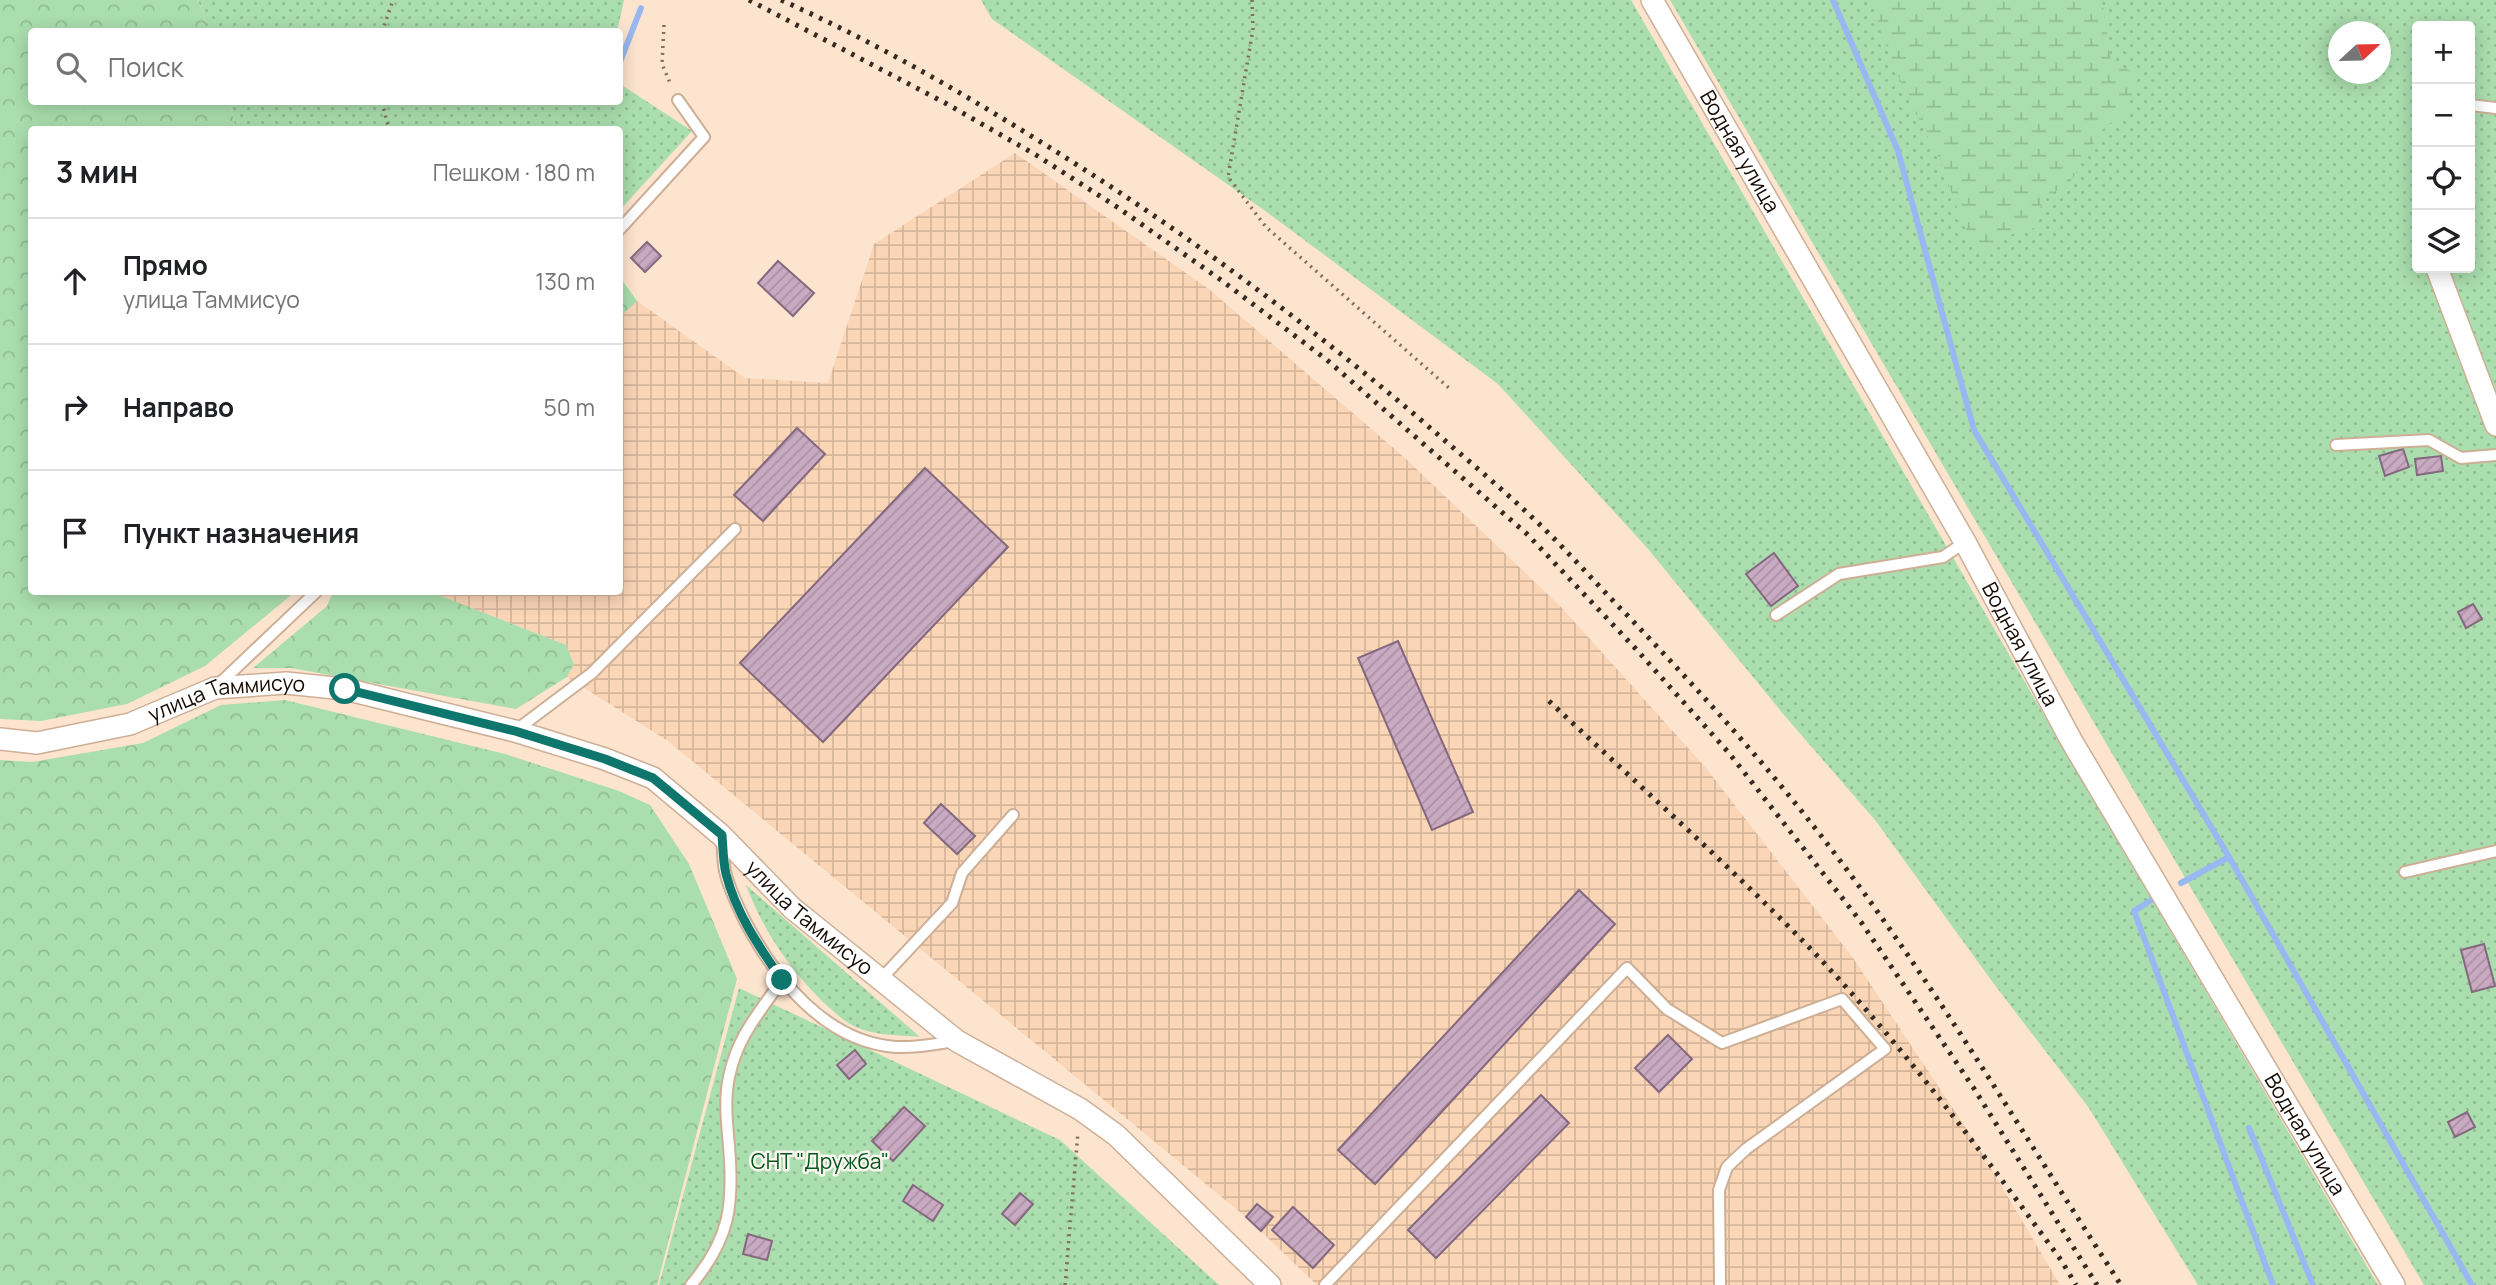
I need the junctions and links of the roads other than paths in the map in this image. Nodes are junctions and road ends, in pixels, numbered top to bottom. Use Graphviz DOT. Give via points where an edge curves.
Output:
graph roads {
  1 [pos="1652,0"];
  2 [pos="678,100"];
  3 [pos="2475,105"];
  4 [pos="2496,107"];
  5 [pos="623,226"];
  6 [pos="2439,273"];
  7 [pos="2496,425"];
  8 [pos="2336,445"];
  9 [pos="2496,455"];
  10 [pos="734,529"];
  11 [pos="1965,542"];
  12 [pos="313,595"];
  13 [pos="1776,615"];
  14 [pos="215,688"];
  15 [pos="515,731"];
  16 [pos="0,739"];
  17 [pos="1013,814"];
  18 [pos="722,835"];
  19 [pos="2496,851"];
  20 [pos="2405,872"];
  21 [pos="881,979"];
  22 [pos="782,980"];
  23 [pos="957,1041"];
  24 [pos="691,1285"];
  25 [pos="1270,1285"];
  26 [pos="1325,1285"];
  27 [pos="1720,1285"];
  28 [pos="2394,1285"];
  1 -- 11 [label="street, Водная улица"];
  2 -- 5 [label="lane" via="704,136"];
  3 -- 4 [label="lane"];
  6 -- 7 [label="street"];
  8 -- 9 [label="lane" via="2428,440 2461,458"];
  10 -- 15 [label="lane" via="592,673"];
  11 -- 13 [label="lane" via="1943,557 1839,574"];
  11 -- 28 [label="street, Водная улица" via="2071,740"];
  12 -- 14 [label="lane"];
  14 -- 15 [label="street, улица Таммисуо" via="286,683 345,689"];
  14 -- 16 [label="street, улица Таммисуо" via="130,724 37,743"];
  15 -- 18 [label="street, улица Таммисуо" via="653,778"];
  17 -- 21 [label="lane" via="962,873 952,903"];
  18 -- 21 [label="street, улица Таммисуо" via="792,908"];
  18 -- 22 [label="lane" via="725,870 736,903"];
  19 -- 20 [label="lane"];
  21 -- 23 [label="street, улица Таммисуо"];
  22 -- 23 [label="lane" via="835,1028 849,1034 894,1047"];
  22 -- 24 [label="lane" via="738,1043 725,1109 729,1218"];
  23 -- 25 [label="street, улица Таммисуо" via="1116,1135"];
  26 -- 27 [label="lane" via="1628,968 1667,1009 1722,1043 1842,999 1885,1049 1727,1167 1719,1190"];
}
